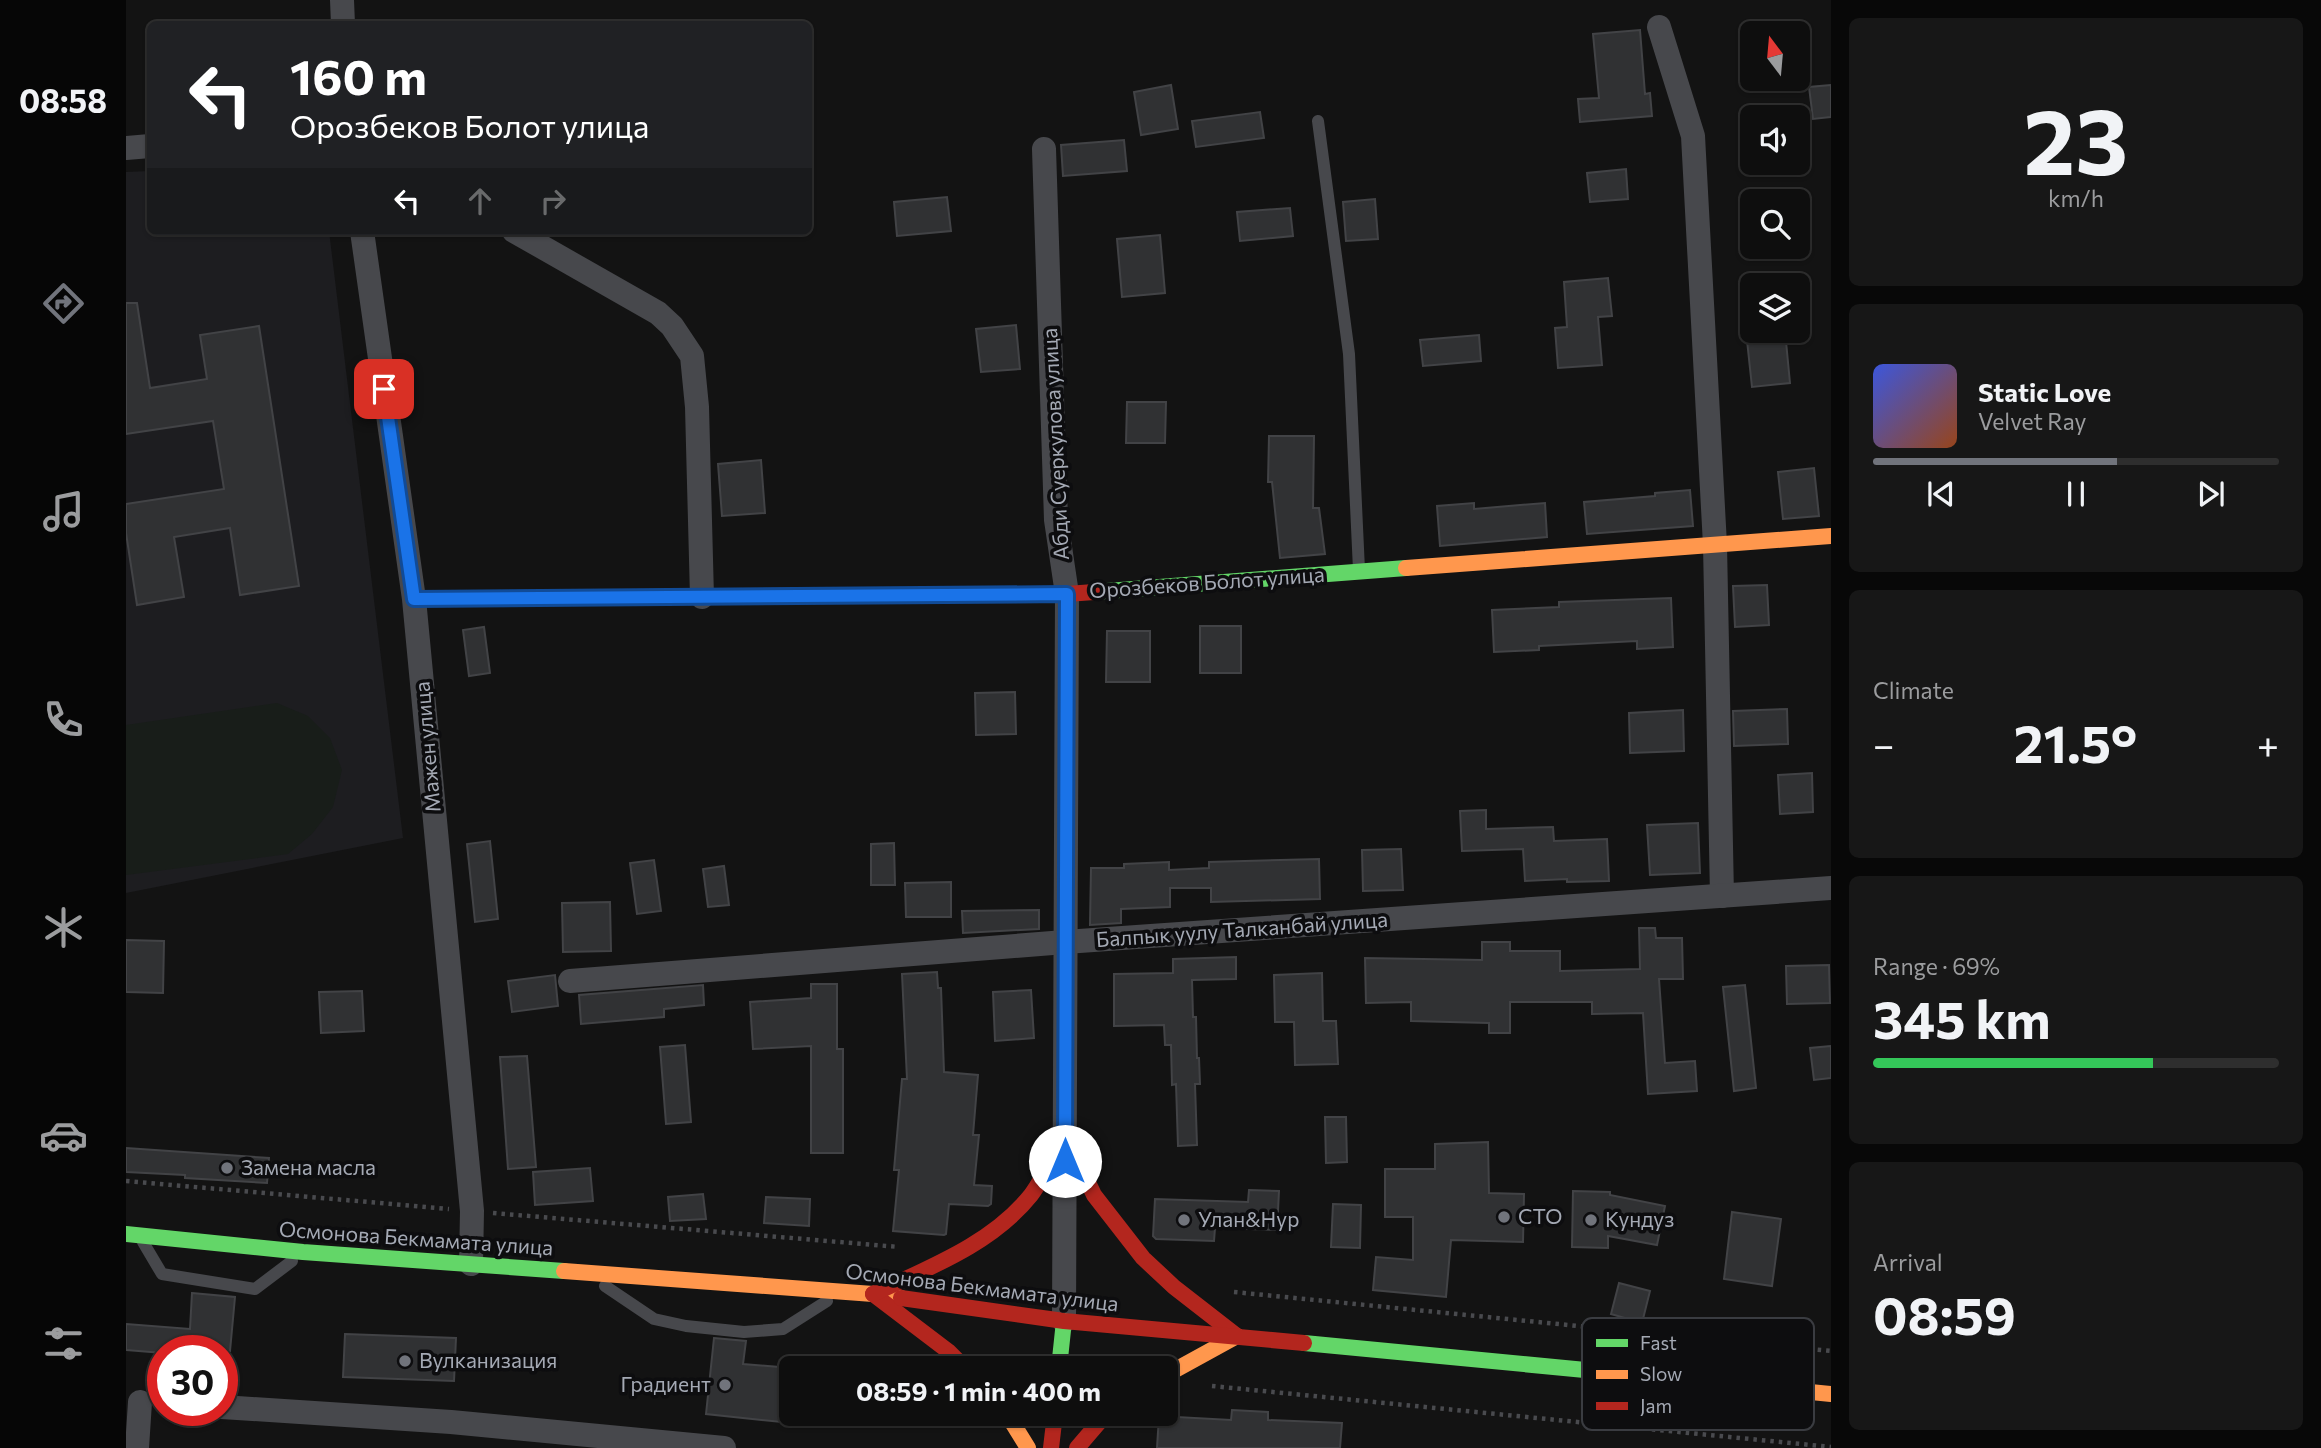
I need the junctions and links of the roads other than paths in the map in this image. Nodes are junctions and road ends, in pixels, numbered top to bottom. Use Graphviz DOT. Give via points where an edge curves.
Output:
graph roads {
  1 [pos="342,0"];
  2 [pos="343,21"];
  3 [pos="1659,27"];
  4 [pos="1318,121"];
  5 [pos="147,146"];
  6 [pos="126,148"];
  7 [pos="1044,149"];
  8 [pos="363,235"];
  9 [pos="521,235"];
  10 [pos="1831,536"];
  11 [pos="1714,545"];
  12 [pos="1359,572"];
  13 [pos="1067,594"];
  14 [pos="702,597"];
  15 [pos="414,599"];
  16 [pos="1831,888"];
  17 [pos="1722,896"];
  18 [pos="1065,942"];
  19 [pos="570,981"];
  20 [pos="1065,1134"];
  21 [pos="133,1235"];
  22 [pos="303,1252"];
  23 [pos="471,1264"];
  24 [pos="584,1273"];
  25 [pos="843,1291"];
  26 [pos="873,1294"];
  27 [pos="1064,1321"];
  28 [pos="1237,1336"];
  29 [pos="953,1356"];
  30 [pos="1060,1356"];
  31 [pos="1178,1368"];
  32 [pos="1582,1370"];
  33 [pos="143,1402"];
  34 [pos="238,1408"];
  35 [pos="1014,1426"];
  36 [pos="1054,1426"];
  37 [pos="1096,1426"];
  38 [pos="137,1448"];
  39 [pos="718,1448"];
  40 [pos="1028,1448"];
  41 [pos="1051,1448"];
  42 [pos="1077,1448"];
  1 -- 2 [label="street"];
  3 -- 11 [label="street" via="1693,136"];
  4 -- 12 [label="lane" via="1349,354"];
  5 -- 6 [label="street"];
  7 -- 13 [label="street, Абди Суеркулова улица" via="1056,520"];
  8 -- 15 [label="street, Мажен улица"];
  9 -- 14 [label="street" via="658,313 691,356 697,407"];
  10 -- 11 [label="main road, Орозбеков Болот улица"];
  11 -- 12 [label="main road, Орозбеков Болот улица"];
  11 -- 17 [label="street"];
  12 -- 13 [label="main road, Орозбеков Болот улица"];
  13 -- 14 [label="main road, Орозбеков Болот улица"];
  13 -- 18 [label="street, Абди Суеркулова улица"];
  14 -- 15 [label="main road, Орозбеков Болот улица"];
  15 -- 23 [label="street, Мажен улица" via="471,1212"];
  16 -- 17 [label="street, Балпык уулу Талканбай улица"];
  17 -- 18 [label="street, Балпык уулу Талканбай улица"];
  18 -- 19 [label="street, Балпык уулу Талканбай улица"];
  18 -- 20 [label="street, Абди Суеркулова улица"];
  20 -- 26 [label="main road" via="1028,1199 981,1241"];
  20 -- 27 [label="street, Абди Суеркулова улица"];
  20 -- 28 [label="main road" via="1094,1195 1143,1258"];
  21 -- 22 [label="main road, Осмонова Бекмамата улица"];
  21 -- 22 [label="lane" via="162,1274 255,1289"];
  22 -- 23 [label="main road, Осмонова Бекмамата улица"];
  23 -- 24 [label="main road, Осмонова Бекмамата улица"];
  24 -- 25 [label="main road, Осмонова Бекмамата улица"];
  24 -- 25 [label="lane" via="654,1319 744,1332 783,1329"];
  25 -- 26 [label="main road, Осмонова Бекмамата улица"];
  26 -- 27 [label="main road, Осмонова Бекмамата улица"];
  26 -- 29 [label="main road"];
  27 -- 28 [label="main road, Осмонова Бекмамата улица"];
  27 -- 30 [label="main road, Абди Суеркулова улица"];
  28 -- 31 [label="main road"];
  28 -- 32 [label="main road, Осмонова Бекмамата улица"];
  33 -- 38 [label="street"];
  34 -- 39 [label="street" via="451,1422"];
  35 -- 40 [label="main road"];
  36 -- 41 [label="main road"];
  37 -- 42 [label="main road"];
}
